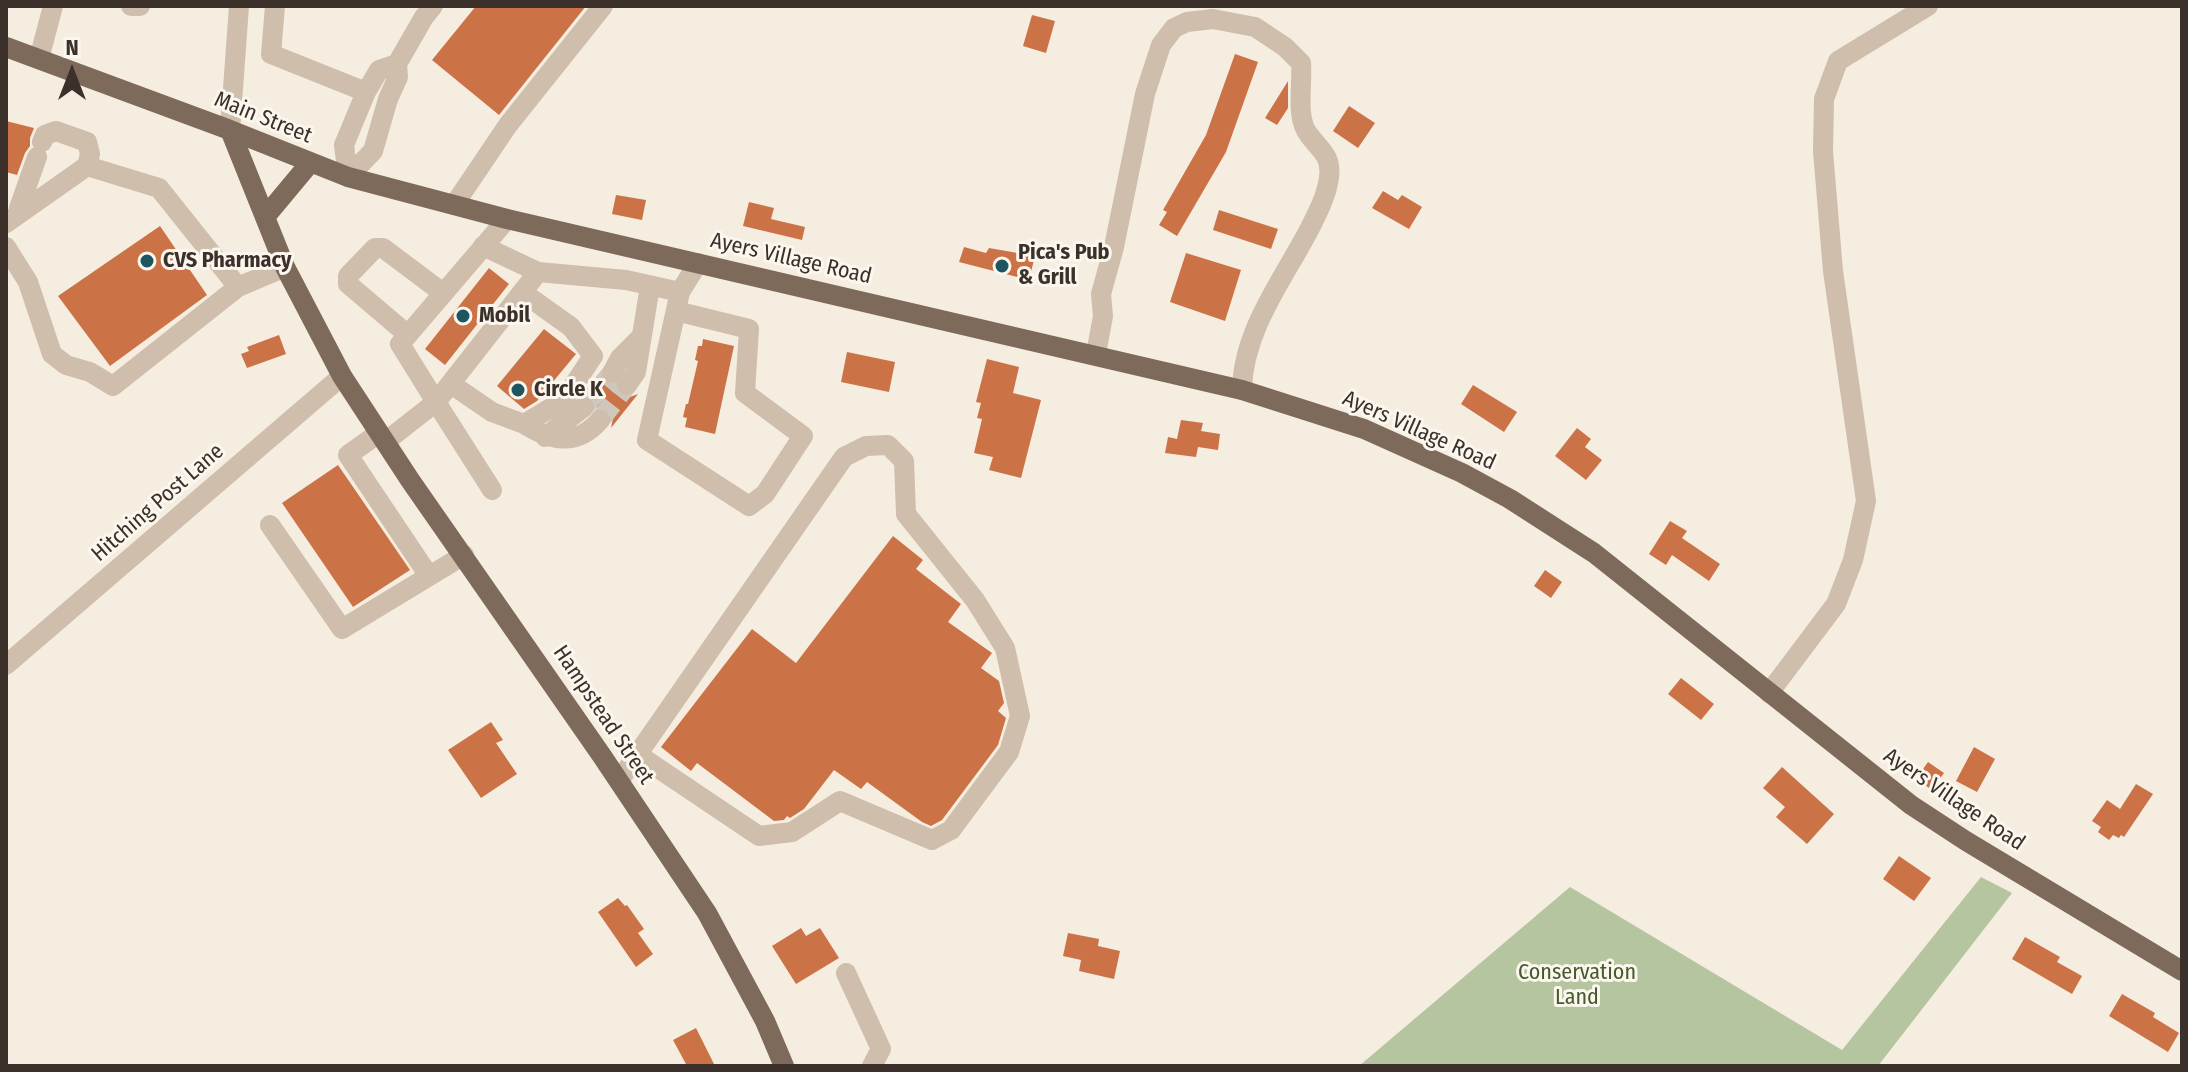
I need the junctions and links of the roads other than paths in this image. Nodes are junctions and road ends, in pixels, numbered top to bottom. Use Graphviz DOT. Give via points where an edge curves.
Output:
graph roads {
  1 [pos="53,6"];
  2 [pos="131,6"];
  3 [pos="140,6"];
  4 [pos="239,6"];
  5 [pos="275,6"];
  6 [pos="433,6"];
  7 [pos="603,6"];
  8 [pos="1928,6"];
  9 [pos="1197,14"];
  10 [pos="6,47"];
  11 [pos="39,59"];
  12 [pos="397,64"];
  13 [pos="366,92"];
  14 [pos="230,130"];
  15 [pos="310,163"];
  16 [pos="87,166"];
  17 [pos="348,177"];
  18 [pos="454,205"];
  19 [pos="12,215"];
  20 [pos="265,217"];
  21 [pos="507,219"];
  22 [pos="483,246"];
  23 [pos="6,247"];
  24 [pos="698,263"];
  25 [pos="285,267"];
  26 [pos="538,272"];
  27 [pos="650,286"];
  28 [pos="238,287"];
  29 [pos="522,292"];
  30 [pos="443,293"];
  31 [pos="678,302"];
  32 [pos="408,335"];
  33 [pos="1096,354"];
  34 [pos="342,376"];
  35 [pos="620,379"];
  36 [pos="451,384"];
  37 [pos="1242,390"];
  38 [pos="436,402"];
  39 [pos="592,413"];
  40 [pos="524,424"];
  41 [pos="382,438"];
  42 [pos="492,490"];
  43 [pos="270,525"];
  44 [pos="464,555"];
  45 [pos="429,576"];
  46 [pos="6,665"];
  47 [pos="1769,693"];
  48 [pos="637,754"];
  49 [pos="619,781"];
  50 [pos="2182,971"];
  51 [pos="846,973"];
  52 [pos="784,1066"];
  53 [pos="872,1066"];
  1 -- 11 [label="street"];
  2 -- 3 [label="street"];
  4 -- 14 [label="street"];
  5 -- 13 [label="street" via="271,54"];
  6 -- 12 [label="street"];
  7 -- 18 [label="street" via="508,125"];
  8 -- 47 [label="street" via="1838,61 1824,99 1833,271 1866,501 1853,560 1836,604"];
  9 -- 33 [label="street" via="1174,28 1161,45 1145,94 1101,294"];
  9 -- 37 [label="street" via="1255,27 1301,63 1303,122 1329,158 1321,207 1257,325 1243,367"];
  10 -- 11 [label="main road, Main Street"];
  11 -- 14 [label="main road, Main Street"];
  12 -- 13 [label="street" via="379,70"];
  12 -- 17 [label="street" via="398,77 373,151"];
  13 -- 17 [label="street" via="344,145"];
  14 -- 15 [label="main road, Main Street"];
  14 -- 20 [label="main road, Hampstead Street"];
  15 -- 17 [label="main road, Main Street"];
  15 -- 20 [label="main road"];
  16 -- 19 [label="street"];
  16 -- 19 [label="street" via="87,142 56,131 45,135"];
  16 -- 28 [label="street" via="159,188"];
  17 -- 18 [label="main road, Main Street"];
  18 -- 21 [label="main road, Main Street"];
  20 -- 25 [label="main road, Hampstead Street"];
  21 -- 22 [label="street"];
  21 -- 24 [label="main road, Ayers Village Road"];
  22 -- 26 [label="street"];
  22 -- 30 [label="street"];
  23 -- 28 [label="street" via="28,282 52,354 113,386"];
  24 -- 31 [label="street"];
  24 -- 33 [label="main road, Ayers Village Road"];
  25 -- 28 [label="street"];
  25 -- 34 [label="main road, Hampstead Street"];
  26 -- 27 [label="street"];
  26 -- 29 [label="street"];
  27 -- 31 [label="street"];
  27 -- 35 [label="street" via="636,372"];
  29 -- 36 [label="street"];
  29 -- 40 [label="street" via="571,327 593,356 564,400"];
  30 -- 32 [label="street"];
  30 -- 32 [label="street" via="383,248 375,248 348,276 348,284"];
  31 -- 31 [label="street" via="647,440 749,506 765,494 803,436 745,393 749,329"];
  32 -- 38 [label="street" via="400,344"];
  33 -- 37 [label="main road, Ayers Village Road"];
  34 -- 41 [label="main road, Hampstead Street"];
  34 -- 46 [label="street, Hitching Post Lane"];
  36 -- 38 [label="street"];
  36 -- 40 [label="street" via="492,412"];
  37 -- 47 [label="main road, Ayers Village Road" via="1364,429 1510,499 1594,553"];
  38 -- 41 [label="street"];
  38 -- 42 [label="street"];
  39 -- 40 [label="street" via="545,437"];
  41 -- 44 [label="main road, Hampstead Street"];
  41 -- 45 [label="street" via="348,455"];
  43 -- 45 [label="street" via="342,629"];
  44 -- 45 [label="street"];
  44 -- 49 [label="main road, Hampstead Street"];
  47 -- 50 [label="main road, Ayers Village Road" via="1911,805"];
  48 -- 48 [label="street" via="844,457 866,446 888,445 904,461 906,514 975,600 1005,648 1020,716 1009,752 951,830 932,840 840,801 792,832 759,836"];
  48 -- 49 [label="street"];
  49 -- 52 [label="main road, Hampstead Street" via="707,913"];
  51 -- 53 [label="street" via="881,1049"];
}
